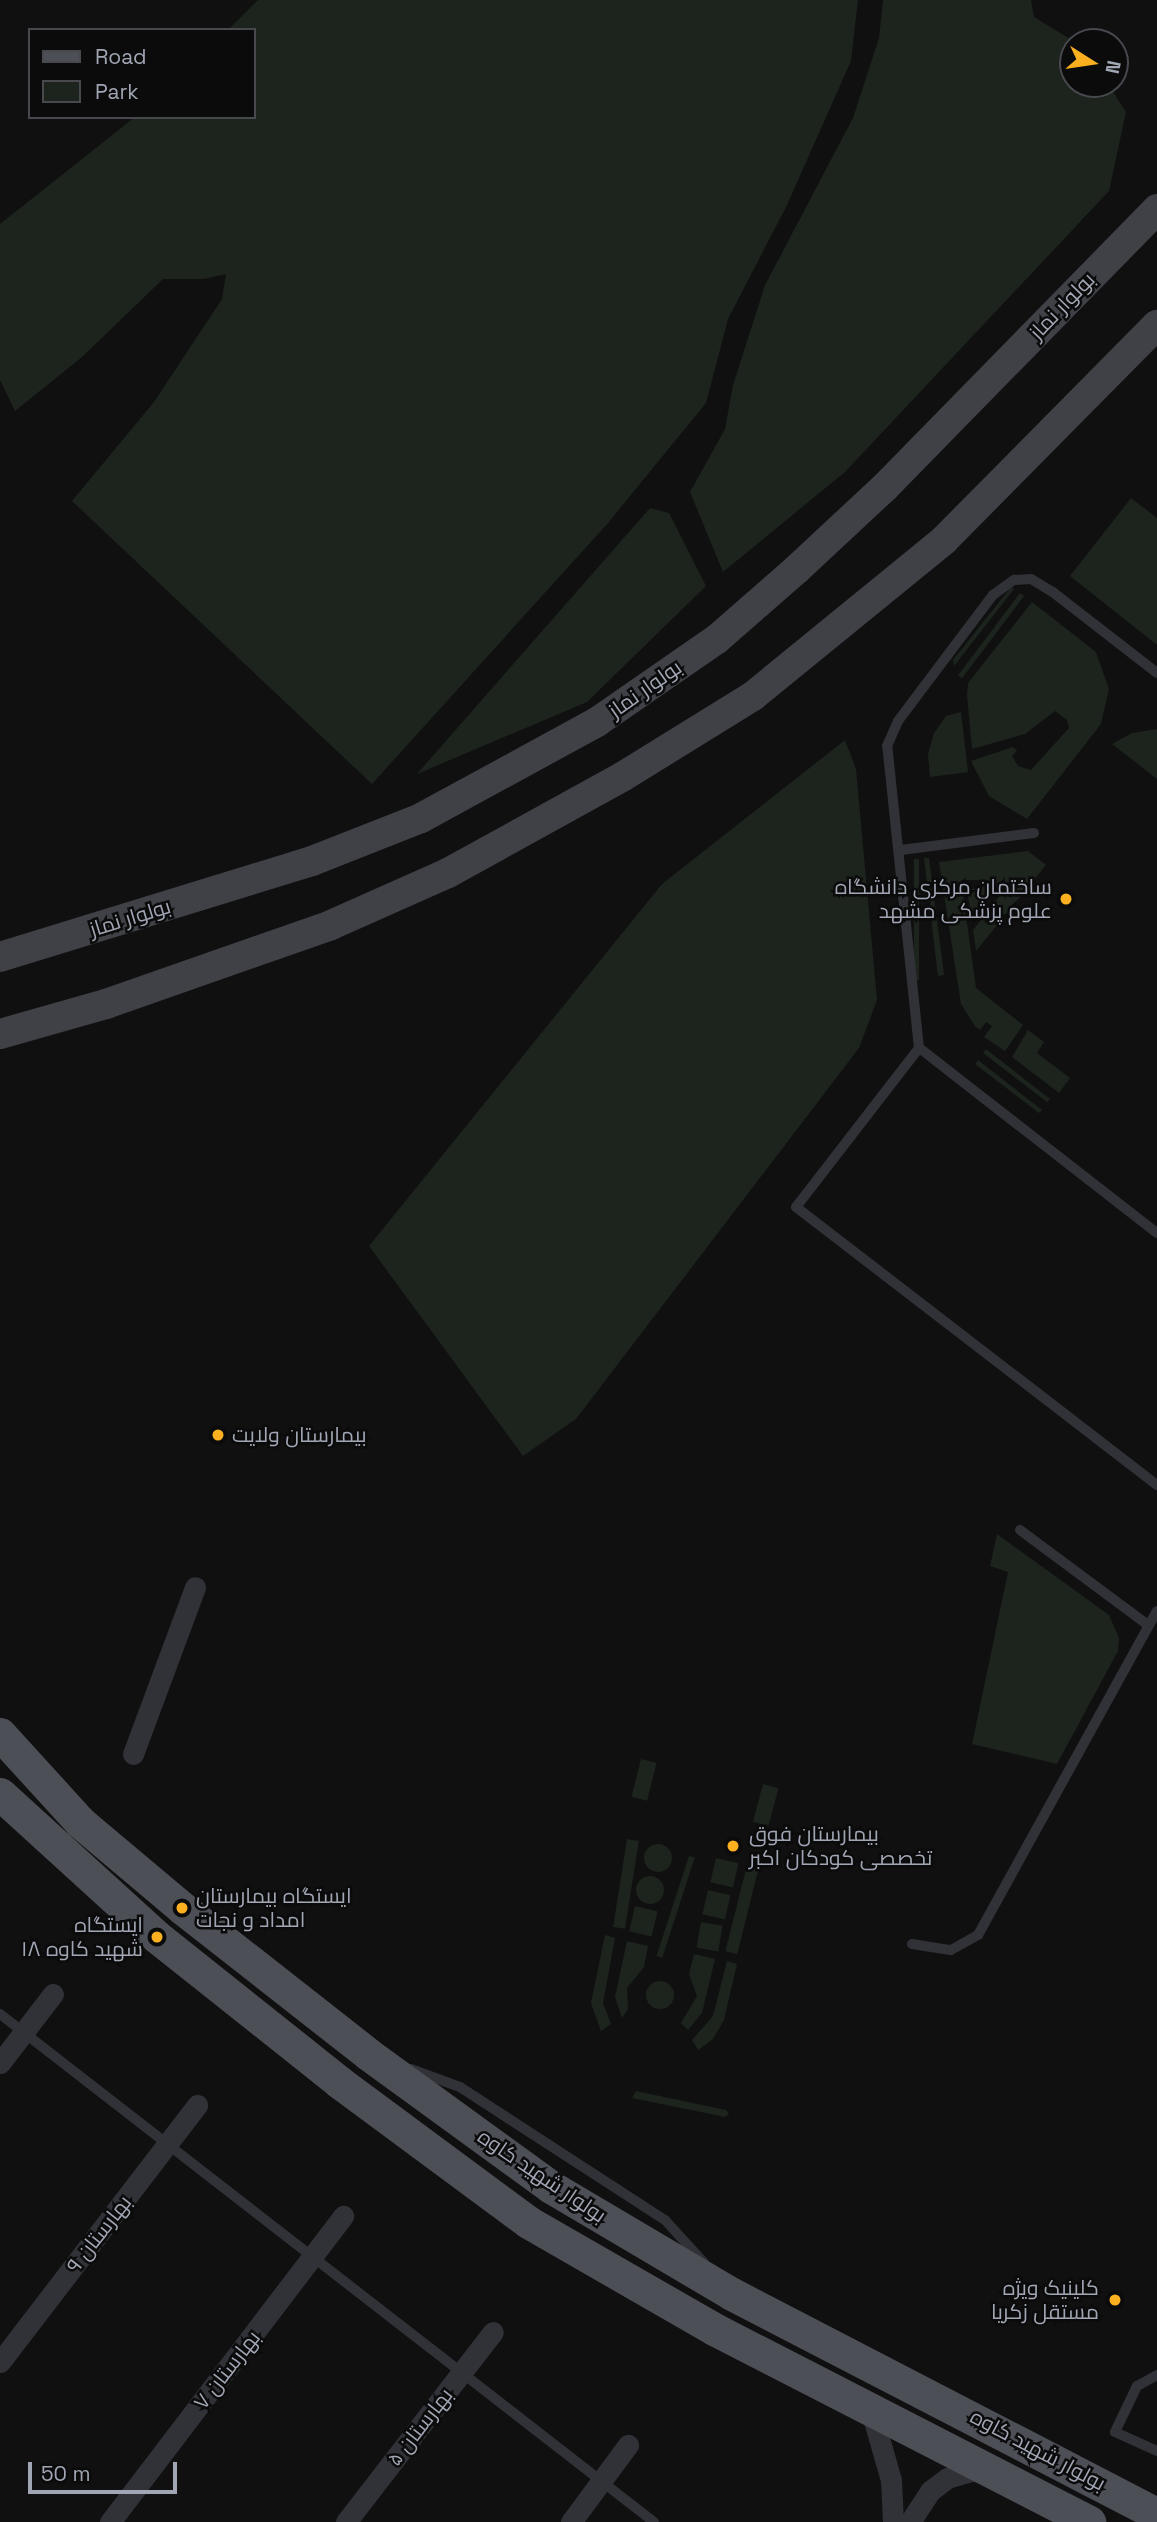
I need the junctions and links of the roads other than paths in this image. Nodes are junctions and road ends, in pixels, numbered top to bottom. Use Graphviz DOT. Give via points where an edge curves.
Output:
graph roads {
  1 [pos="1157,209"];
  2 [pos="1157,325"];
  3 [pos="1157,673"];
  4 [pos="1034,833"];
  5 [pos="901,850"];
  6 [pos="0,957"];
  7 [pos="0,1034"];
  8 [pos="919,1048"];
  9 [pos="1157,1233"];
  10 [pos="1157,1485"];
  11 [pos="1020,1530"];
  12 [pos="195,1587"];
  13 [pos="1157,1611"];
  14 [pos="1149,1625"];
  15 [pos="0,1734"];
  16 [pos="133,1754"];
  17 [pos="0,1794"];
  18 [pos="912,1944"];
  19 [pos="53,1994"];
  20 [pos="0,2014"];
  21 [pos="24,2033"];
  22 [pos="0,2063"];
  23 [pos="197,2105"];
  24 [pos="168,2145"];
  25 [pos="343,2216"];
  26 [pos="313,2258"];
  27 [pos="493,2332"];
  28 [pos="0,2362"];
  29 [pos="462,2373"];
  30 [pos="1157,2375"];
  31 [pos="871,2410"];
  32 [pos="628,2445"];
  33 [pos="1157,2451"];
  34 [pos="985,2467"];
  35 [pos="602,2482"];
  36 [pos="1157,2514"];
  37 [pos="110,2522"];
  38 [pos="346,2522"];
  39 [pos="571,2522"];
  40 [pos="654,2522"];
  41 [pos="893,2522"];
  42 [pos="910,2522"];
  43 [pos="1089,2522"];
  1 -- 6 [label="main road, بولوار نماز" via="885,487 797,569 717,639 597,722 510,773 312,861"];
  2 -- 7 [label="main road" via="944,540 753,696 622,777 447,873 331,925 106,1004"];
  3 -- 5 [label="lane" via="1031,579 1014,580 993,595 898,721 887,746"];
  4 -- 5 [label="lane"];
  5 -- 8 [label="lane"];
  8 -- 9 [label="lane"];
  8 -- 10 [label="lane" via="796,1207"];
  11 -- 14 [label="lane"];
  12 -- 16 [label="street"];
  13 -- 14 [label="lane"];
  14 -- 18 [label="lane" via="978,1935 951,1950"];
  15 -- 36 [label="main road, بولوار شهید کاوه" via="80,1822 368,2054 551,2187 732,2294"];
  17 -- 31 [label="main road, بولوار شهید کاوه" via="157,1937 340,2082 528,2221 714,2329"];
  19 -- 21 [label="street"];
  20 -- 21 [label="lane"];
  21 -- 22 [label="street"];
  21 -- 24 [label="lane"];
  23 -- 24 [label="street, بهارستان ۹"];
  24 -- 26 [label="lane"];
  24 -- 28 [label="street, بهارستان ۹"];
  25 -- 26 [label="street, بهارستان ۷"];
  26 -- 29 [label="lane"];
  26 -- 37 [label="street, بهارستان ۷"];
  27 -- 29 [label="street, بهارستان ۵"];
  29 -- 35 [label="lane"];
  29 -- 38 [label="street, بهارستان ۵"];
  30 -- 33 [label="lane" via="1137,2386 1115,2432"];
  31 -- 34 [label="main road, بولوار شهید کاوه"];
  31 -- 41 [label="street" via="891,2480"];
  32 -- 35 [label="street"];
  34 -- 42 [label="street" via="947,2478 930,2491"];
  34 -- 43 [label="main road, بولوار شهید کاوه"];
  35 -- 39 [label="street"];
  35 -- 40 [label="lane"];
}
